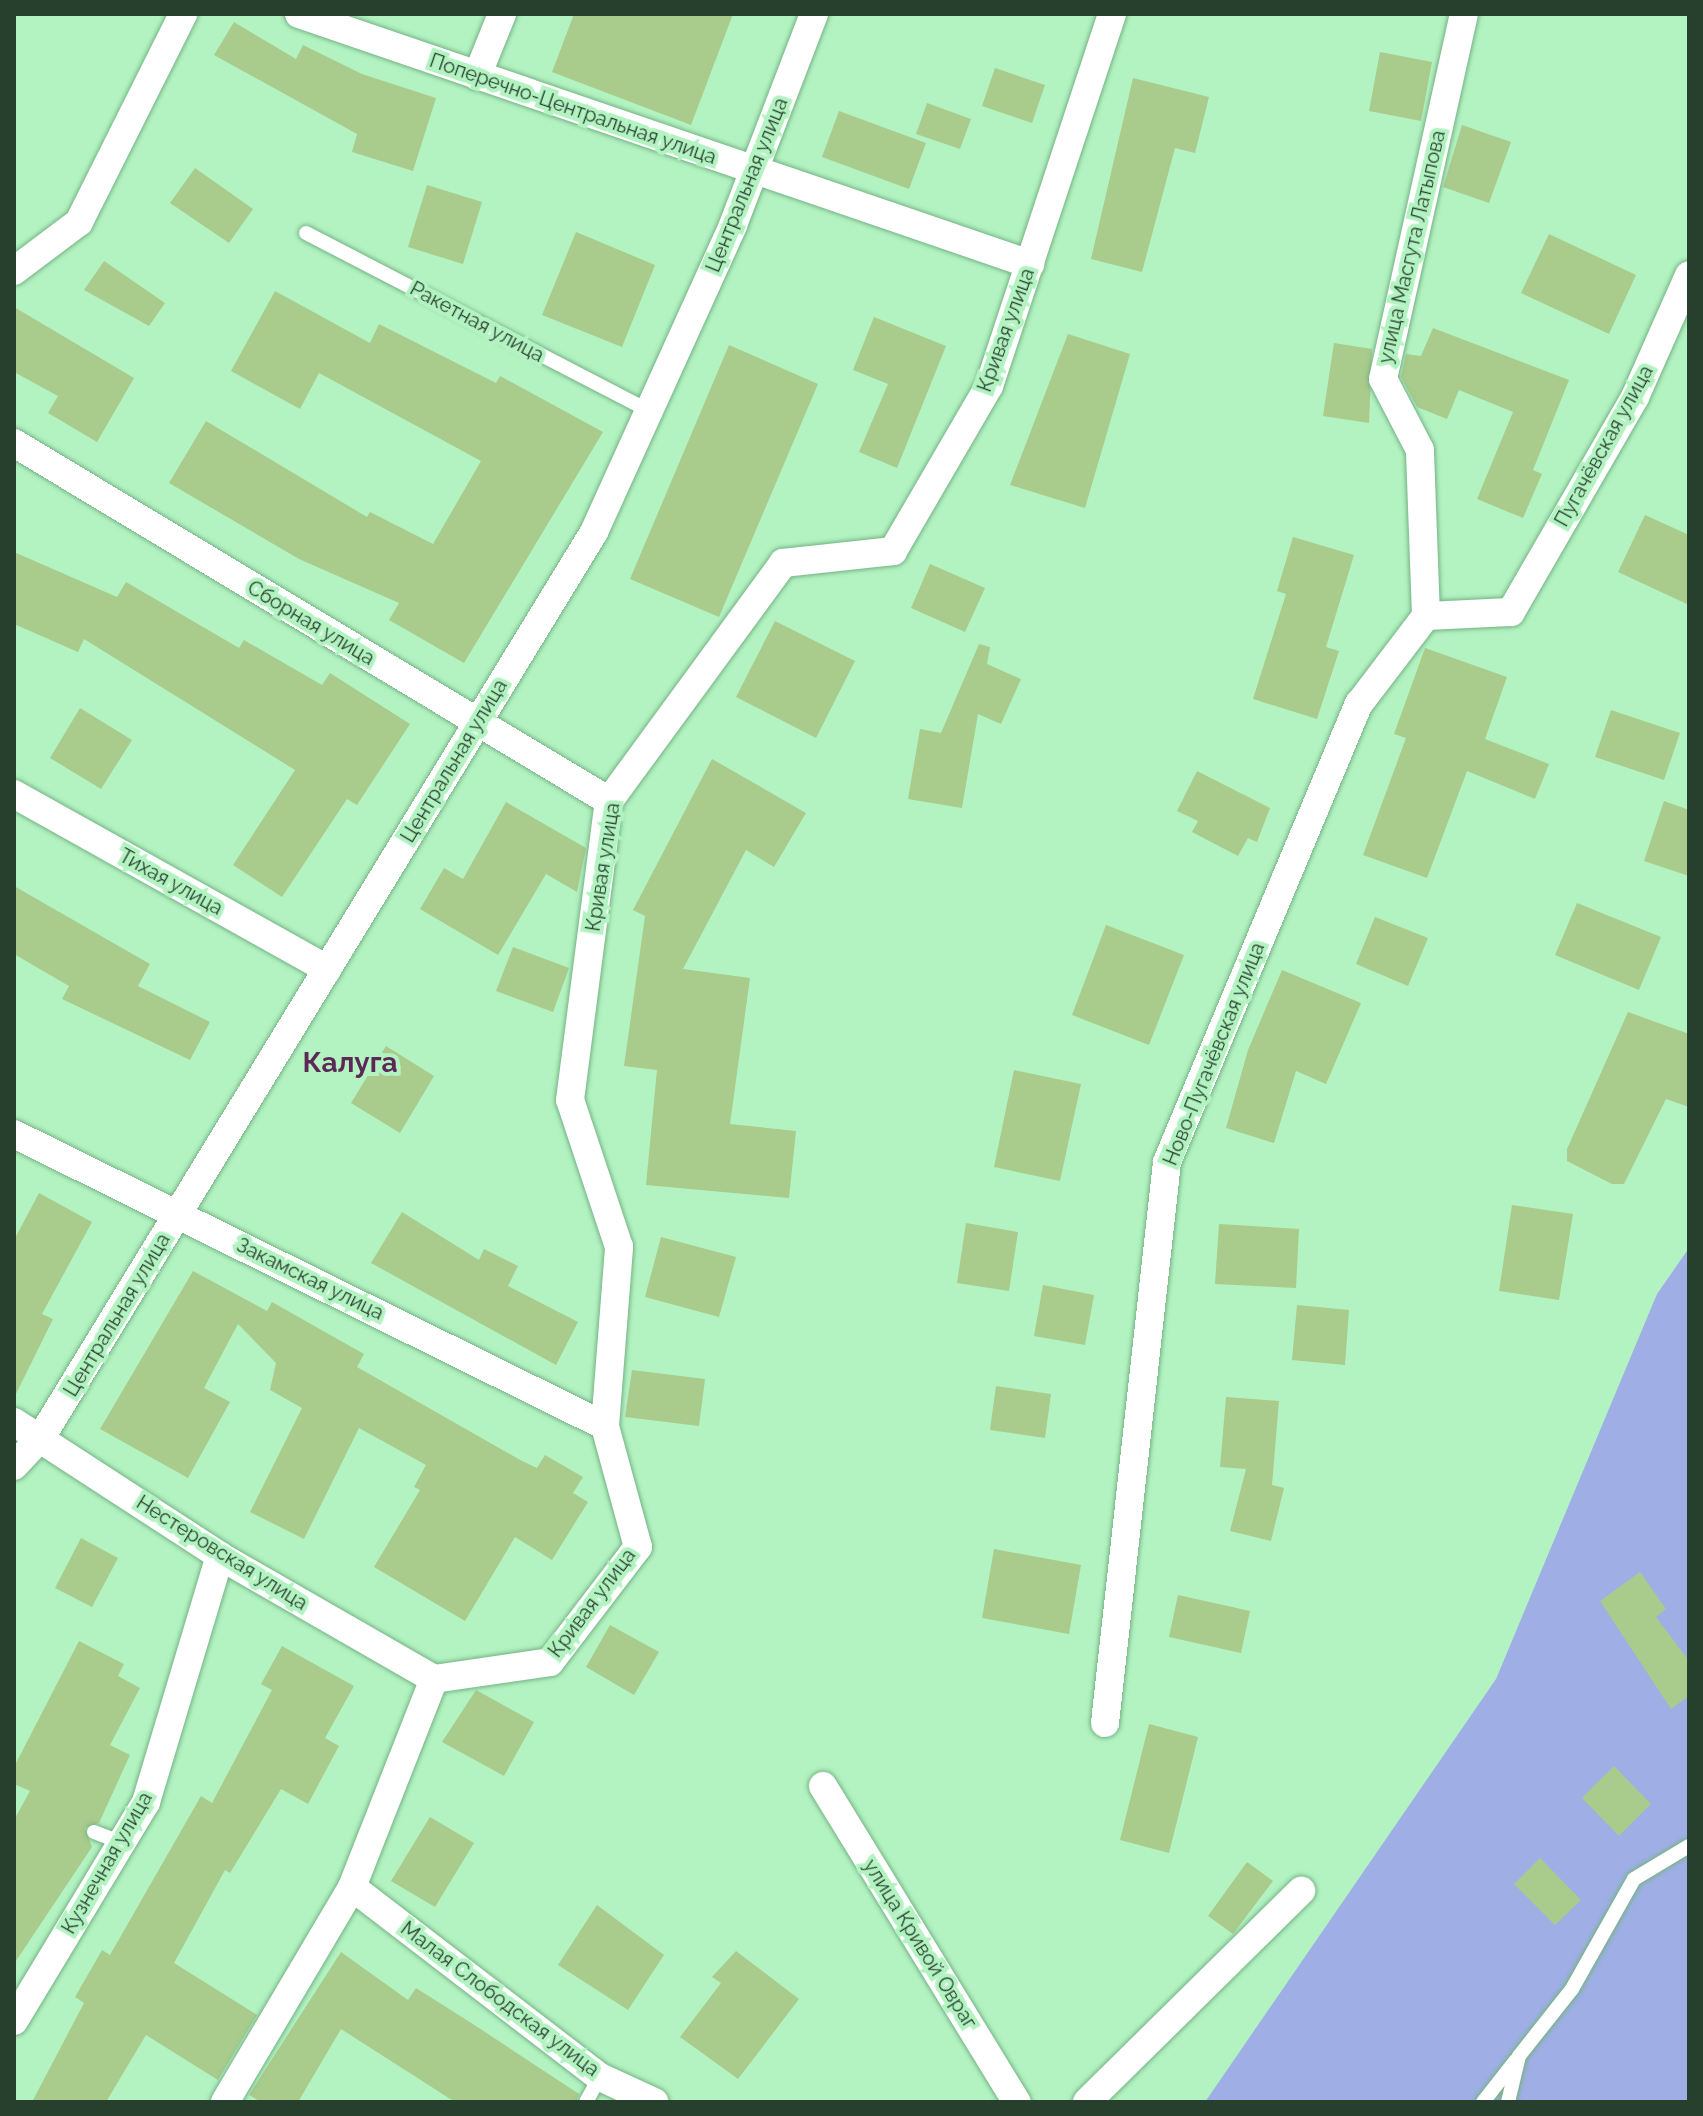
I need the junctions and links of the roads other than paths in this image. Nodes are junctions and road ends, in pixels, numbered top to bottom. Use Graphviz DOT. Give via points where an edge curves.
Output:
graph roads {
  1 [pos="183,14"];
  2 [pos="299,14"];
  3 [pos="502,14"];
  4 [pos="814,14"];
  5 [pos="1112,14"];
  6 [pos="1464,14"];
  7 [pos="477,76"];
  8 [pos="755,172"];
  9 [pos="306,233"];
  10 [pos="1030,264"];
  11 [pos="14,271"];
  12 [pos="1689,275"];
  13 [pos="649,411"];
  14 [pos="14,443"];
  15 [pos="1426,616"];
  16 [pos="477,723"];
  17 [pos="14,794"];
  18 [pos="609,801"];
  19 [pos="327,969"];
  20 [pos="14,1134"];
  21 [pos="178,1214"];
  22 [pos="14,1422"];
  23 [pos="605,1426"];
  24 [pos="42,1436"];
  25 [pos="14,1466"];
  26 [pos="220,1556"];
  27 [pos="434,1679"];
  28 [pos="1105,1723"];
  29 [pos="823,1786"];
  30 [pos="94,1832"];
  31 [pos="122,1843"];
  32 [pos="1689,1846"];
  33 [pos="352,1887"];
  34 [pos="1301,1891"];
  35 [pos="14,2021"];
  36 [pos="1519,2056"];
  37 [pos="600,2077"];
  38 [pos="225,2102"];
  39 [pos="586,2102"];
  40 [pos="654,2102"];
  41 [pos="1017,2102"];
  42 [pos="1087,2102"];
  43 [pos="1483,2102"];
  44 [pos="1508,2102"];
  1 -- 11 [label="street" via="79,222"];
  2 -- 7 [label="street, Поперечно-Центральная улица"];
  3 -- 7 [label="street"];
  4 -- 8 [label="street, Центральная улица"];
  5 -- 10 [label="street, Кривая улица"];
  6 -- 15 [label="street, улица Масгута Латыпова" via="1383,379 1420,450"];
  7 -- 8 [label="street, Поперечно-Центральная улица"];
  8 -- 10 [label="street, Поперечно-Центральная улица"];
  8 -- 13 [label="street, Центральная улица"];
  9 -- 13 [label="lane, Ракетная улица"];
  10 -- 18 [label="street, Кривая улица" via="989,386 893,551 783,563"];
  12 -- 15 [label="street, Пугачёвская улица" via="1635,397 1511,612"];
  13 -- 16 [label="street, Центральная улица" via="594,532"];
  14 -- 16 [label="street, Сборная улица"];
  15 -- 28 [label="street, Ново-Пугачёвская улица" via="1359,704 1167,1162"];
  16 -- 18 [label="street, Сборная улица"];
  16 -- 19 [label="street, Центральная улица"];
  17 -- 19 [label="street, Тихая улица"];
  18 -- 23 [label="street, Кривая улица" via="570,1100 619,1247"];
  19 -- 21 [label="street, Центральная улица"];
  20 -- 21 [label="street, Закамская улица"];
  21 -- 23 [label="street, Закамская улица"];
  21 -- 24 [label="street, Центральная улица"];
  22 -- 24 [label="street, Нестеровская улица"];
  23 -- 27 [label="street, Кривая улица" via="638,1547 550,1662"];
  24 -- 25 [label="street, Центральная улица"];
  24 -- 26 [label="street, Нестеровская улица"];
  26 -- 27 [label="street, Нестеровская улица"];
  26 -- 31 [label="street, Кузнечная улица" via="146,1802"];
  27 -- 33 [label="street"];
  29 -- 41 [label="street, улица Кривой Овраг"];
  30 -- 31 [label="lane"];
  31 -- 35 [label="street, Кузнечная улица"];
  32 -- 36 [label="lane" via="1634,1879 1572,1989"];
  33 -- 37 [label="street, Малая Слободская улица"];
  33 -- 38 [label="street"];
  34 -- 42 [label="street"];
  36 -- 43 [label="lane"];
  36 -- 44 [label="lane"];
  37 -- 39 [label="lane"];
  37 -- 40 [label="street, Малая Слободская улица"];
}
